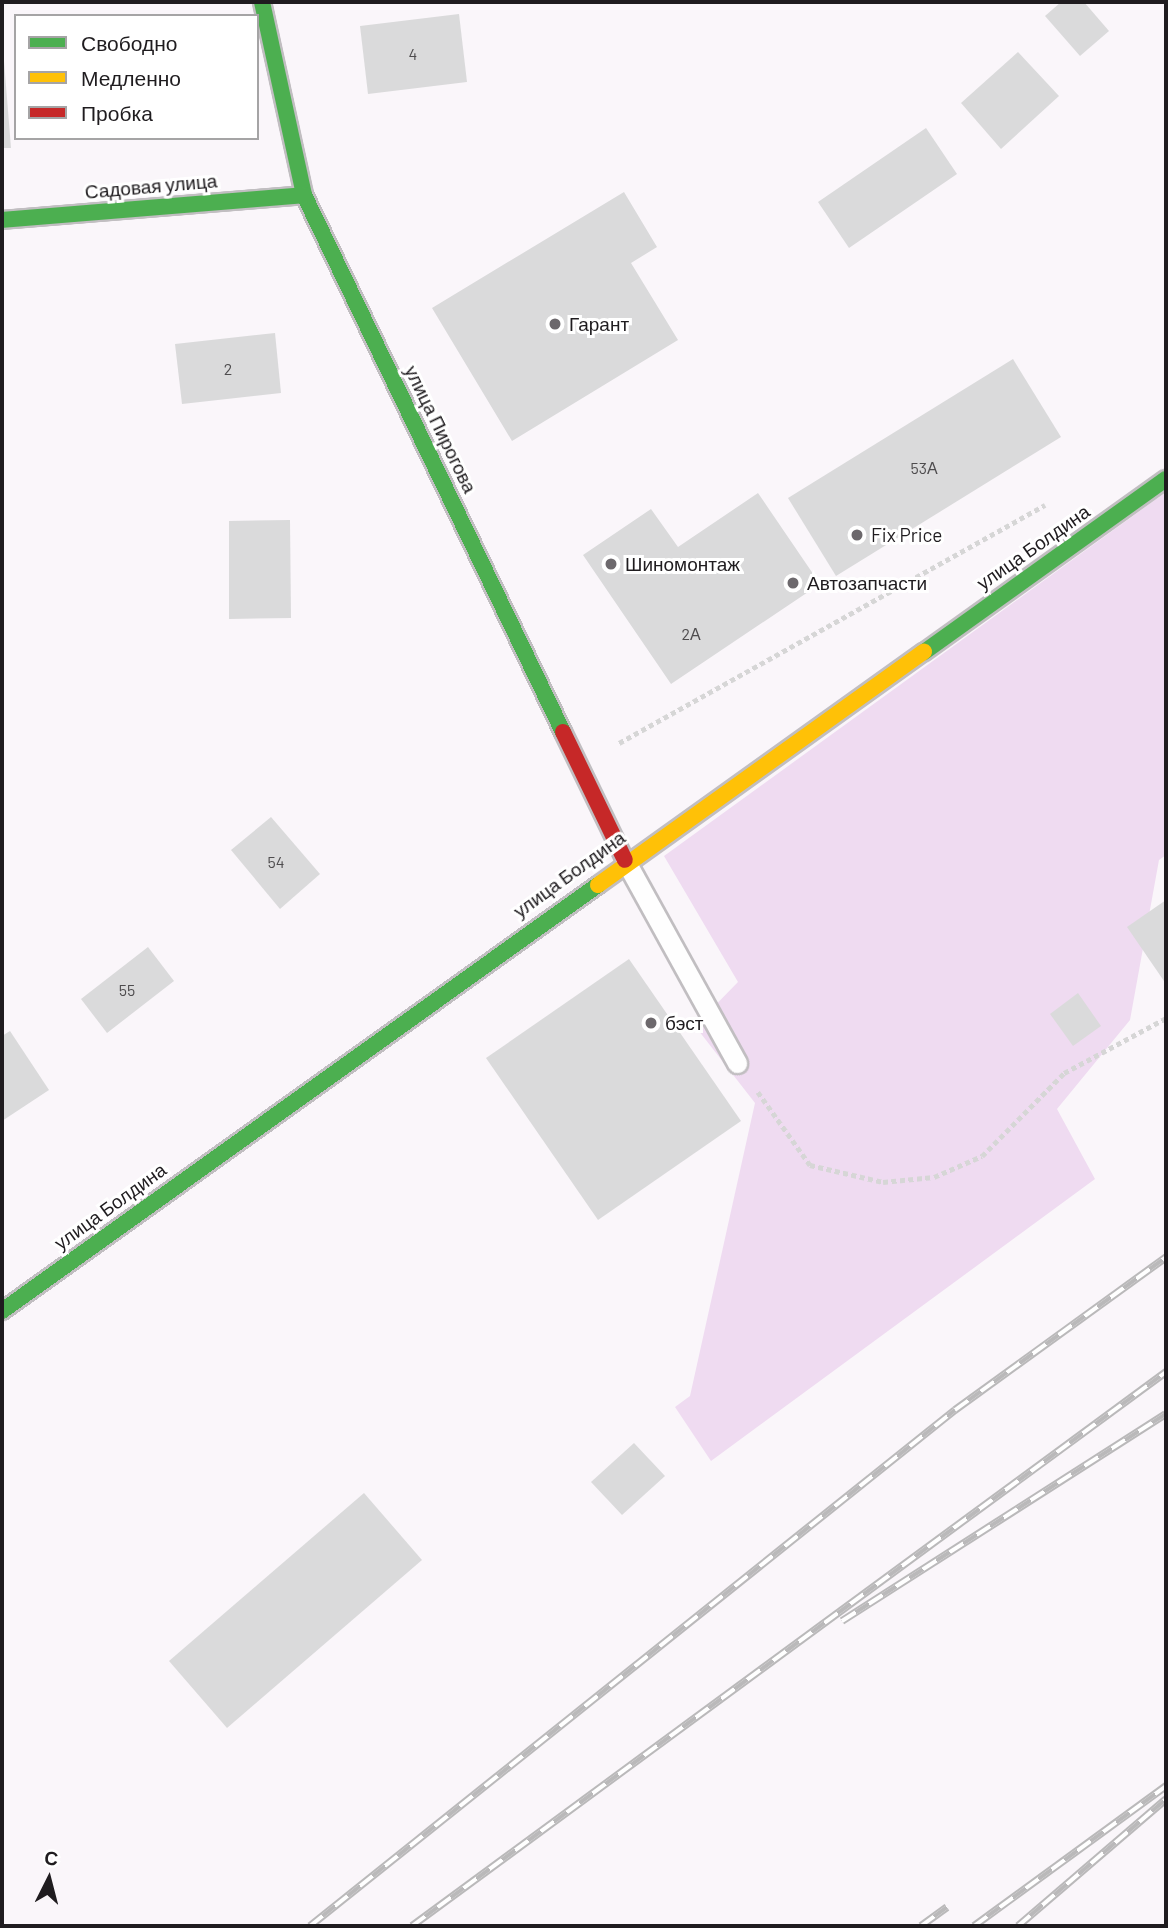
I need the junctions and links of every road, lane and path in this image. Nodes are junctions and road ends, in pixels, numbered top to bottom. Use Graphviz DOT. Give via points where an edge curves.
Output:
graph roads {
  1 [pos="262,2"];
  2 [pos="304,195"];
  3 [pos="2,219"];
  4 [pos="1166,479"];
  5 [pos="1058,497"];
  6 [pos="607,734"];
  7 [pos="625,860"];
  8 [pos="1166,1018"];
  9 [pos="737,1063"];
  10 [pos="2,1311"];
  1 -- 2 [label="main road, улица Пирогова"];
  2 -- 3 [label="main road, Садовая улица"];
  2 -- 7 [label="main road, улица Пирогова"];
  4 -- 7 [label="main road, улица Болдина"];
  5 -- 6 [label="path" via="613,746"];
  7 -- 9 [label="lane"];
  7 -- 10 [label="main road, улица Болдина"];
  8 -- 9 [label="path" via="1064,1073 982,1156 934,1177 883,1182 810,1165"];
}
